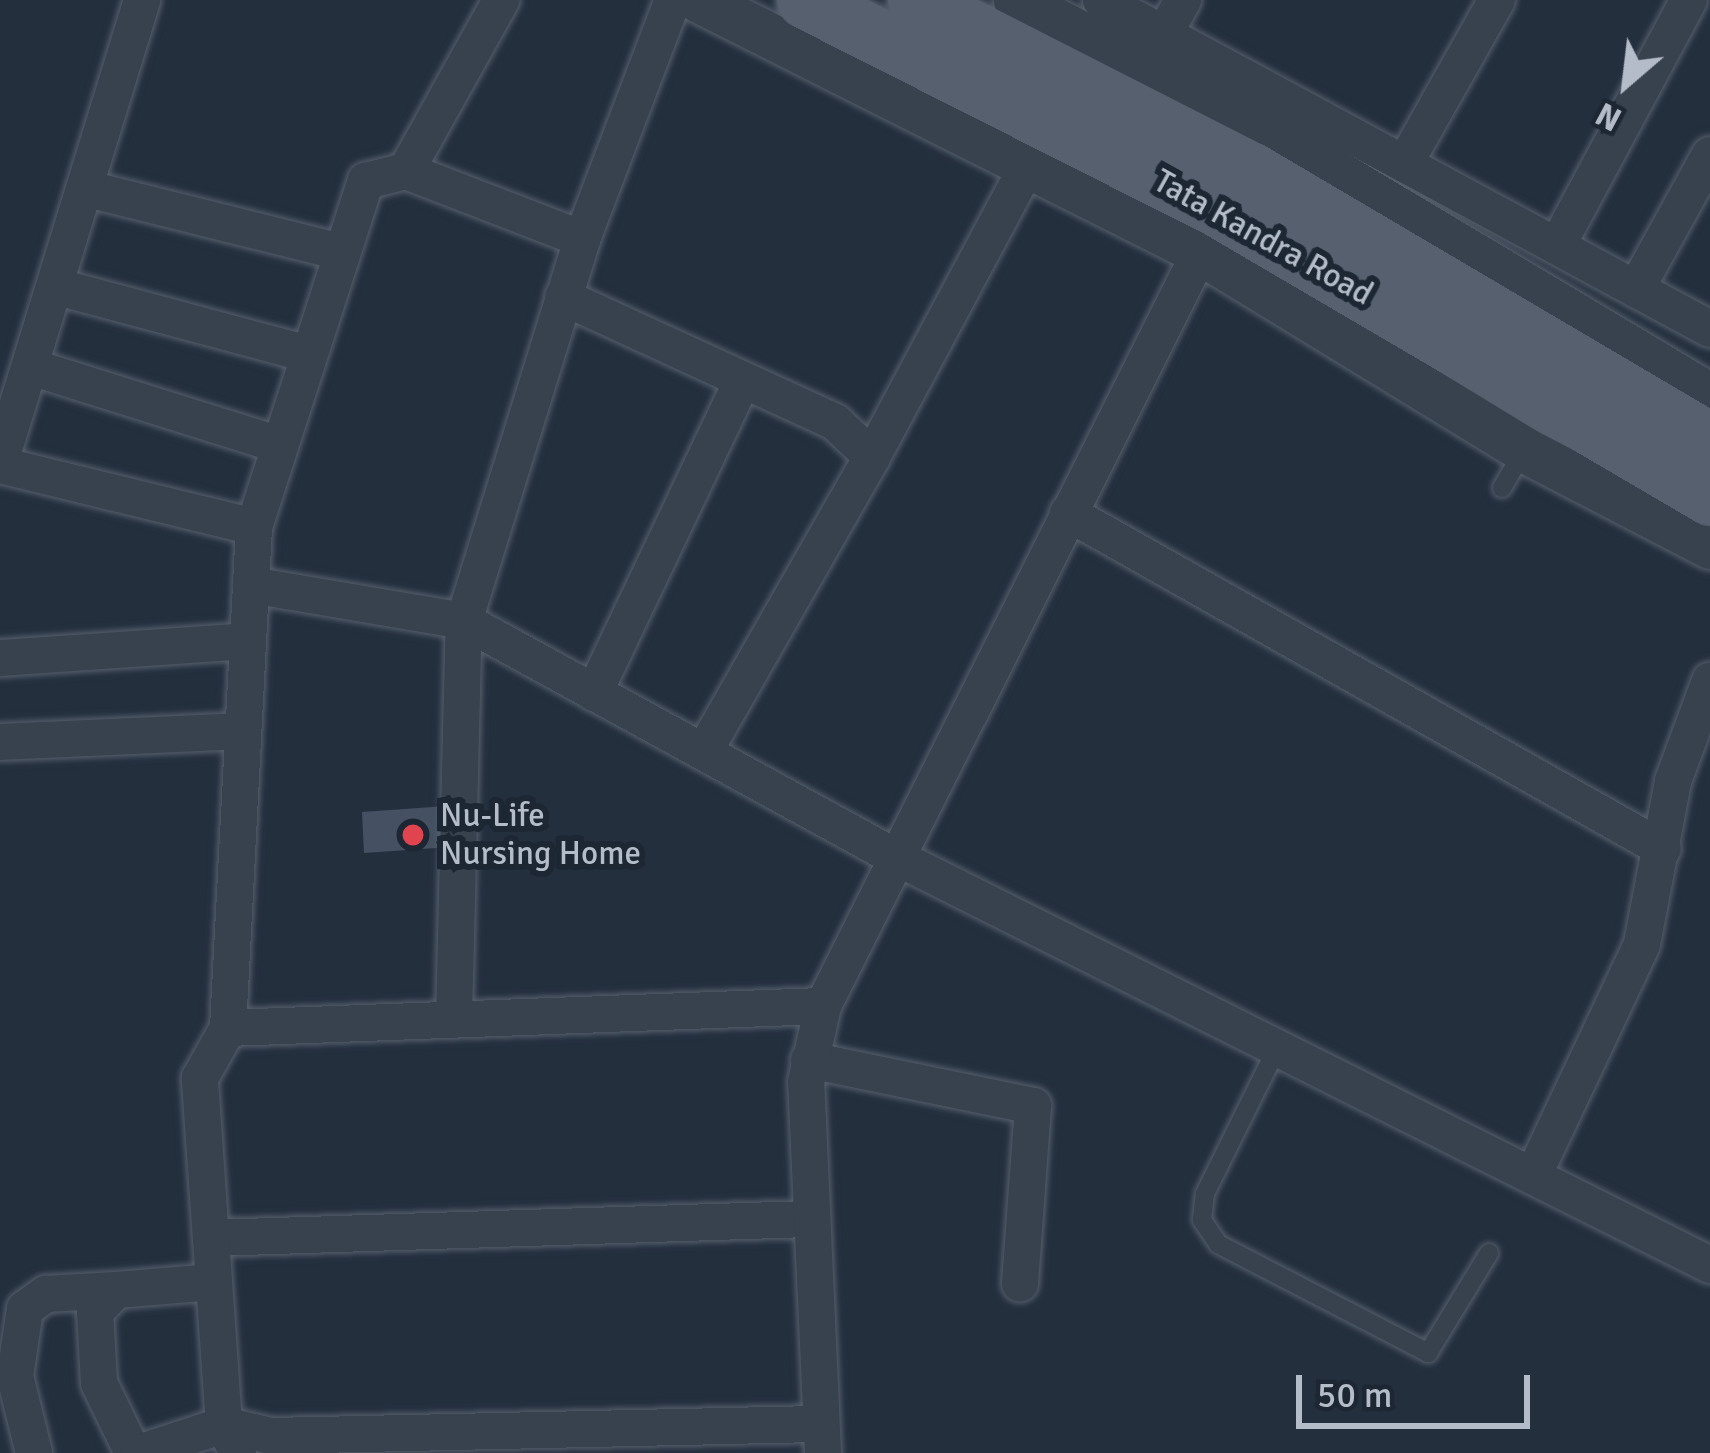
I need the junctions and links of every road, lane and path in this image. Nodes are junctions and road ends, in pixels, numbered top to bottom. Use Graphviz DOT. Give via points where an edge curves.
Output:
graph roads {
  1 [pos="142,0"];
  2 [pos="500,0"];
  3 [pos="673,0"];
  4 [pos="698,0"];
  5 [pos="805,0"];
  6 [pos="916,0"];
  7 [pos="1016,0"];
  8 [pos="1101,0"];
  9 [pos="1183,0"];
  10 [pos="1497,0"];
  11 [pos="1690,0"];
  12 [pos="1710,10"];
  13 [pos="1155,51"];
  14 [pos="1710,155"];
  15 [pos="1405,163"];
  16 [pos="1028,165"];
  17 [pos="406,171"];
  18 [pos="88,188"];
  19 [pos="1211,231"];
  20 [pos="582,239"];
  21 [pos="1557,245"];
  22 [pos="340,252"];
  23 [pos="58,287"];
  24 [pos="1636,289"];
  25 [pos="563,297"];
  26 [pos="1710,329"];
  27 [pos="304,353"];
  28 [pos="31,368"];
  29 [pos="742,381"];
  30 [pos="1710,396"];
  31 [pos="1529,438"];
  32 [pos="1710,441"];
  33 [pos="273,442"];
  34 [pos="872,457"];
  35 [pos="0,464"];
  36 [pos="1710,497"];
  37 [pos="1068,513"];
  38 [pos="254,527"];
  39 [pos="1710,546"];
  40 [pos="251,586"];
  41 [pos="464,621"];
  42 [pos="248,640"];
  43 [pos="0,658"];
  44 [pos="1710,681"];
  45 [pos="594,692"];
  46 [pos="243,731"];
  47 [pos="0,742"];
  48 [pos="704,752"];
  49 [pos="1663,849"];
  50 [pos="892,855"];
  51 [pos="823,1006"];
  52 [pos="454,1019"];
  53 [pos="228,1028"];
  54 [pos="1277,1048"];
  55 [pos="809,1060"];
  56 [pos="1533,1176"];
  57 [pos="810,1219"];
  58 [pos="211,1238"];
  59 [pos="1489,1253"];
  60 [pos="1710,1265"];
  61 [pos="214,1282"];
  62 [pos="1020,1284"];
  63 [pos="116,1291"];
  64 [pos="8,1388"];
  65 [pos="819,1438"];
  66 [pos="231,1439"];
  67 [pos="592,1441"];
  68 [pos="397,1443"];
  69 [pos="34,1453"];
  70 [pos="136,1453"];
  1 -- 18 [label="street"];
  2 -- 17 [label="street"];
  3 -- 20 [label="street"];
  4 -- 16 [label="street"];
  5 -- 19 [label="main road, Tata Kandra Road"];
  6 -- 32 [label="main road, Tata Kandra Road" via="1252,170"];
  7 -- 13 [label="street"];
  8 -- 13 [label="street"];
  9 -- 13 [label="street"];
  10 -- 15 [label="street"];
  11 -- 12 [label="street"];
  11 -- 21 [label="street"];
  13 -- 15 [label="street"];
  13 -- 30 [label="street"];
  14 -- 24 [label="street"];
  15 -- 21 [label="street"];
  16 -- 19 [label="street"];
  16 -- 34 [label="street"];
  17 -- 20 [label="street"];
  17 -- 22 [label="street" via="366,181"];
  18 -- 22 [label="street"];
  18 -- 23 [label="street"];
  19 -- 31 [label="main road, Tata Kandra Road"];
  19 -- 37 [label="street"];
  20 -- 25 [label="street"];
  21 -- 24 [label="street"];
  22 -- 27 [label="street"];
  23 -- 27 [label="street"];
  23 -- 28 [label="street"];
  24 -- 26 [label="street"];
  25 -- 29 [label="street"];
  25 -- 41 [label="street"];
  27 -- 33 [label="street"];
  28 -- 33 [label="street"];
  28 -- 35 [label="street"];
  29 -- 34 [label="street" via="835,422"];
  29 -- 45 [label="street"];
  31 -- 36 [label="main road, Tata Kandra Road"];
  31 -- 39 [label="street"];
  33 -- 38 [label="street"];
  34 -- 48 [label="street"];
  35 -- 38 [label="street"];
  37 -- 49 [label="street"];
  37 -- 50 [label="street"];
  38 -- 40 [label="street"];
  40 -- 41 [label="street"];
  40 -- 42 [label="street"];
  41 -- 45 [label="street"];
  41 -- 52 [label="street"];
  42 -- 43 [label="street"];
  42 -- 46 [label="street"];
  44 -- 49 [label="street" via="1673,781"];
  45 -- 48 [label="street"];
  46 -- 47 [label="street"];
  46 -- 53 [label="street"];
  48 -- 50 [label="street"];
  49 -- 56 [label="street" via="1642,944"];
  50 -- 51 [label="street"];
  50 -- 54 [label="street"];
  51 -- 52 [label="street"];
  51 -- 55 [label="street"];
  52 -- 53 [label="street"];
  53 -- 58 [label="street" via="200,1078"];
  54 -- 56 [label="street"];
  54 -- 59 [label="lane" via="1205,1194 1202,1220 1218,1244 1428,1353"];
  55 -- 57 [label="street"];
  55 -- 62 [label="street" via="1033,1106"];
  56 -- 60 [label="street"];
  57 -- 58 [label="street"];
  57 -- 65 [label="street"];
  58 -- 61 [label="street"];
  61 -- 63 [label="street"];
  61 -- 66 [label="street"];
  63 -- 64 [label="street" via="31,1300"];
  63 -- 70 [label="street" via="95,1312 93,1356"];
  64 -- 69 [label="street"];
  65 -- 67 [label="street"];
  66 -- 68 [label="street"];
  66 -- 70 [label="street"];
  67 -- 68 [label="street"];
}
